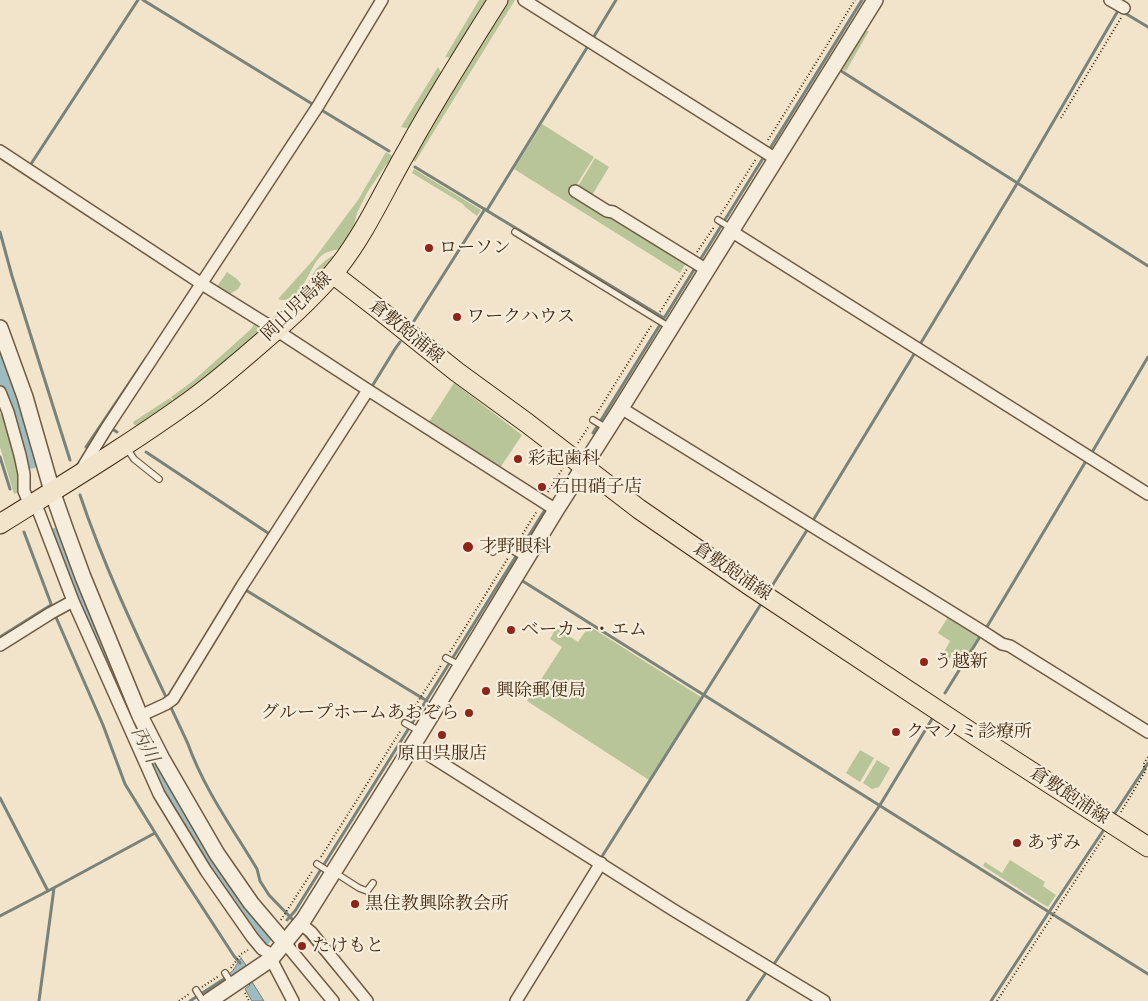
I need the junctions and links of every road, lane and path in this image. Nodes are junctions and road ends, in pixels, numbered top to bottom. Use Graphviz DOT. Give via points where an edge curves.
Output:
graph roads {
  1 [pos="382,0"];
  2 [pos="498,0"];
  3 [pos="524,0"];
  4 [pos="875,0"];
  5 [pos="1119,7"];
  6 [pos="1061,118"];
  7 [pos="0,151"];
  8 [pos="770,156"];
  9 [pos="575,191"];
  10 [pos="726,225"];
  11 [pos="515,232"];
  12 [pos="700,266"];
  13 [pos="332,274"];
  14 [pos="200,286"];
  15 [pos="662,323"];
  16 [pos="0,328"];
  17 [pos="276,330"];
  18 [pos="368,390"];
  19 [pos="0,392"];
  20 [pos="621,408"];
  21 [pos="594,420"];
  22 [pos="605,427"];
  23 [pos="578,443"];
  24 [pos="124,446"];
  25 [pos="584,466"];
  26 [pos="563,468"];
  27 [pos="77,475"];
  28 [pos="159,479"];
  29 [pos="52,491"];
  30 [pos="1148,494"];
  31 [pos="33,504"];
  32 [pos="547,506"];
  33 [pos="0,524"];
  34 [pos="493,552"];
  35 [pos="519,554"];
  36 [pos="73,601"];
  37 [pos="0,645"];
  38 [pos="453,662"];
  39 [pos="140,716"];
  40 [pos="406,723"];
  41 [pos="418,731"];
  42 [pos="1148,732"];
  43 [pos="413,746"];
  44 [pos="1148,756"];
  45 [pos="1118,815"];
  46 [pos="1107,833"];
  47 [pos="1148,847"];
  48 [pos="318,865"];
  49 [pos="600,865"];
  50 [pos="331,872"];
  51 [pos="373,883"];
  52 [pos="284,916"];
  53 [pos="300,924"];
  54 [pos="284,943"];
  55 [pos="238,957"];
  56 [pos="272,958"];
  57 [pos="234,978"];
  58 [pos="196,991"];
  59 [pos="205,1000"];
  60 [pos="178,1001"];
  61 [pos="293,1001"];
  62 [pos="333,1001"];
  63 [pos="367,1001"];
  64 [pos="516,1001"];
  65 [pos="824,1001"];
  66 [pos="997,1001"];
  1 -- 14 [label="street" via="318,106"];
  2 -- 13 [label="main road, 岡山児島線" via="425,119 373,214"];
  3 -- 8 [label="street"];
  4 -- 8 [label="street"];
  5 -- 6 [label="path"];
  7 -- 14 [label="street"];
  8 -- 10 [label="street"];
  9 -- 12 [label="street"];
  10 -- 12 [label="street"];
  10 -- 30 [label="street"];
  11 -- 15 [label="lane"];
  12 -- 15 [label="street"];
  13 -- 17 [label="main road, 岡山児島線"];
  13 -- 25 [label="main road, 倉敷飽浦線"];
  14 -- 17 [label="street"];
  14 -- 27 [label="street"];
  15 -- 20 [label="street"];
  15 -- 21 [label="path"];
  16 -- 29 [label="street" via="25,397"];
  17 -- 18 [label="street"];
  17 -- 24 [label="main road, 岡山児島線" via="208,388"];
  18 -- 32 [label="street"];
  18 -- 39 [label="street" via="173,699"];
  19 -- 31 [label="street" via="20,455 24,491"];
  20 -- 22 [label="street"];
  20 -- 42 [label="street"];
  21 -- 22 [label="lane"];
  21 -- 23 [label="path"];
  22 -- 25 [label="street"];
  24 -- 27 [label="main road, 岡山児島線"];
  24 -- 28 [label="lane" via="134,459"];
  25 -- 32 [label="street"];
  25 -- 47 [label="main road, 倉敷飽浦線" via="749,585"];
  26 -- 32 [label="path"];
  27 -- 29 [label="main road, 岡山児島線"];
  29 -- 31 [label="main road, 岡山児島線"];
  29 -- 39 [label="street"];
  31 -- 33 [label="main road, 岡山児島線"];
  31 -- 36 [label="street"];
  32 -- 35 [label="street"];
  32 -- 35 [label="path"];
  34 -- 35 [label="lane" via="502,547"];
  35 -- 38 [label="street"];
  35 -- 38 [label="path" via="486,594"];
  36 -- 37 [label="street"];
  36 -- 56 [label="street" via="159,794 206,871 252,937"];
  38 -- 40 [label="path" via="422,695"];
  38 -- 41 [label="street"];
  39 -- 54 [label="street" via="217,854 251,904"];
  40 -- 41 [label="lane"];
  40 -- 48 [label="path"];
  41 -- 43 [label="street"];
  43 -- 49 [label="street"];
  43 -- 50 [label="street"];
  44 -- 45 [label="path" via="1143,764 1146,770"];
  46 -- 66 [label="path"];
  48 -- 50 [label="lane"];
  48 -- 52 [label="path"];
  49 -- 64 [label="street"];
  49 -- 65 [label="street"];
  50 -- 51 [label="lane" via="367,891"];
  50 -- 53 [label="street"];
  53 -- 54 [label="street"];
  53 -- 63 [label="street" via="311,932"];
  54 -- 56 [label="street"];
  54 -- 62 [label="street"];
  55 -- 57 [label="path" via="230,970"];
  56 -- 57 [label="street"];
  56 -- 61 [label="street"];
  57 -- 58 [label="path"];
  57 -- 59 [label="street"];
  58 -- 59 [label="lane"];
  58 -- 60 [label="path"];
}
